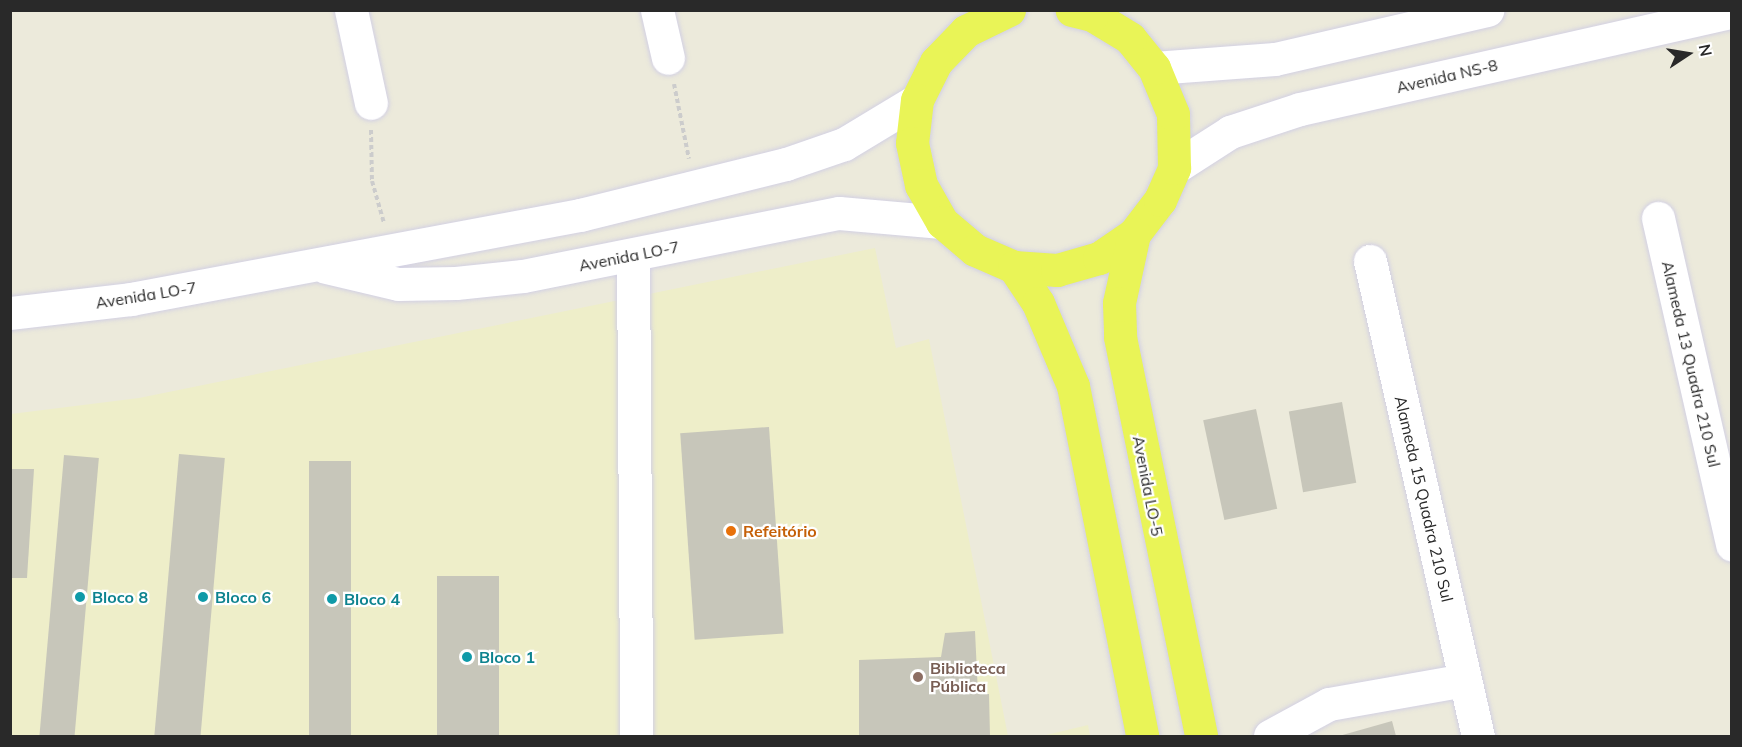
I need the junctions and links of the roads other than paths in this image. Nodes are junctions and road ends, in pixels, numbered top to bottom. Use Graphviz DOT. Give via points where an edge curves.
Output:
graph roads {
  1 [pos="351,10"];
  2 [pos="657,10"];
  3 [pos="1009,10"];
  4 [pos="1486,10"];
  5 [pos="1084,12"];
  6 [pos="1731,12"];
  7 [pos="964,21"];
  8 [pos="668,58"];
  9 [pos="1154,68"];
  10 [pos="917,100"];
  11 [pos="371,103"];
  12 [pos="1174,168"];
  13 [pos="1658,218"];
  14 [pos="942,222"];
  15 [pos="1134,234"];
  16 [pos="633,256"];
  17 [pos="1370,261"];
  18 [pos="315,265"];
  19 [pos="1014,267"];
  20 [pos="10,313"];
  21 [pos="1731,545"];
  22 [pos="1465,680"];
  23 [pos="636,736"];
  24 [pos="1142,736"];
  25 [pos="1201,736"];
  26 [pos="1270,736"];
  27 [pos="1478,736"];
  1 -- 11 [label="street"];
  2 -- 8 [label="street"];
  3 -- 7 [label="main road"];
  4 -- 9 [label="street" via="1275,58"];
  5 -- 9 [label="main road" via="1130,38"];
  6 -- 12 [label="street, Avenida NS-8" via="1300,109 1230,132"];
  7 -- 10 [label="main road" via="936,62"];
  9 -- 12 [label="main road" via="1173,114"];
  10 -- 14 [label="main road" via="912,143 921,185"];
  10 -- 18 [label="street, Avenida LO-7" via="843,144 695,187 580,215"];
  12 -- 15 [label="main road" via="1160,200"];
  13 -- 21 [label="street, Alameda 13 Quadra 210 Sul"];
  14 -- 16 [label="street, Avenida LO-7" via="839,213"];
  14 -- 19 [label="main road" via="975,250"];
  15 -- 19 [label="main road" via="1099,258 1058,270"];
  15 -- 25 [label="main road, Avenida LO-5" via="1119,303 1120,337"];
  16 -- 18 [label="street, Avenida LO-7" via="523,276 421,286"];
  16 -- 23 [label="street"];
  17 -- 22 [label="street, Alameda 15 Quadra 210 Sul"];
  18 -- 20 [label="street, Avenida LO-7" via="131,299"];
  19 -- 24 [label="main road" via="1038,303 1073,386"];
  22 -- 26 [label="street" via="1329,704"];
  22 -- 27 [label="street, Alameda 15 Quadra 210 Sul"];
}
